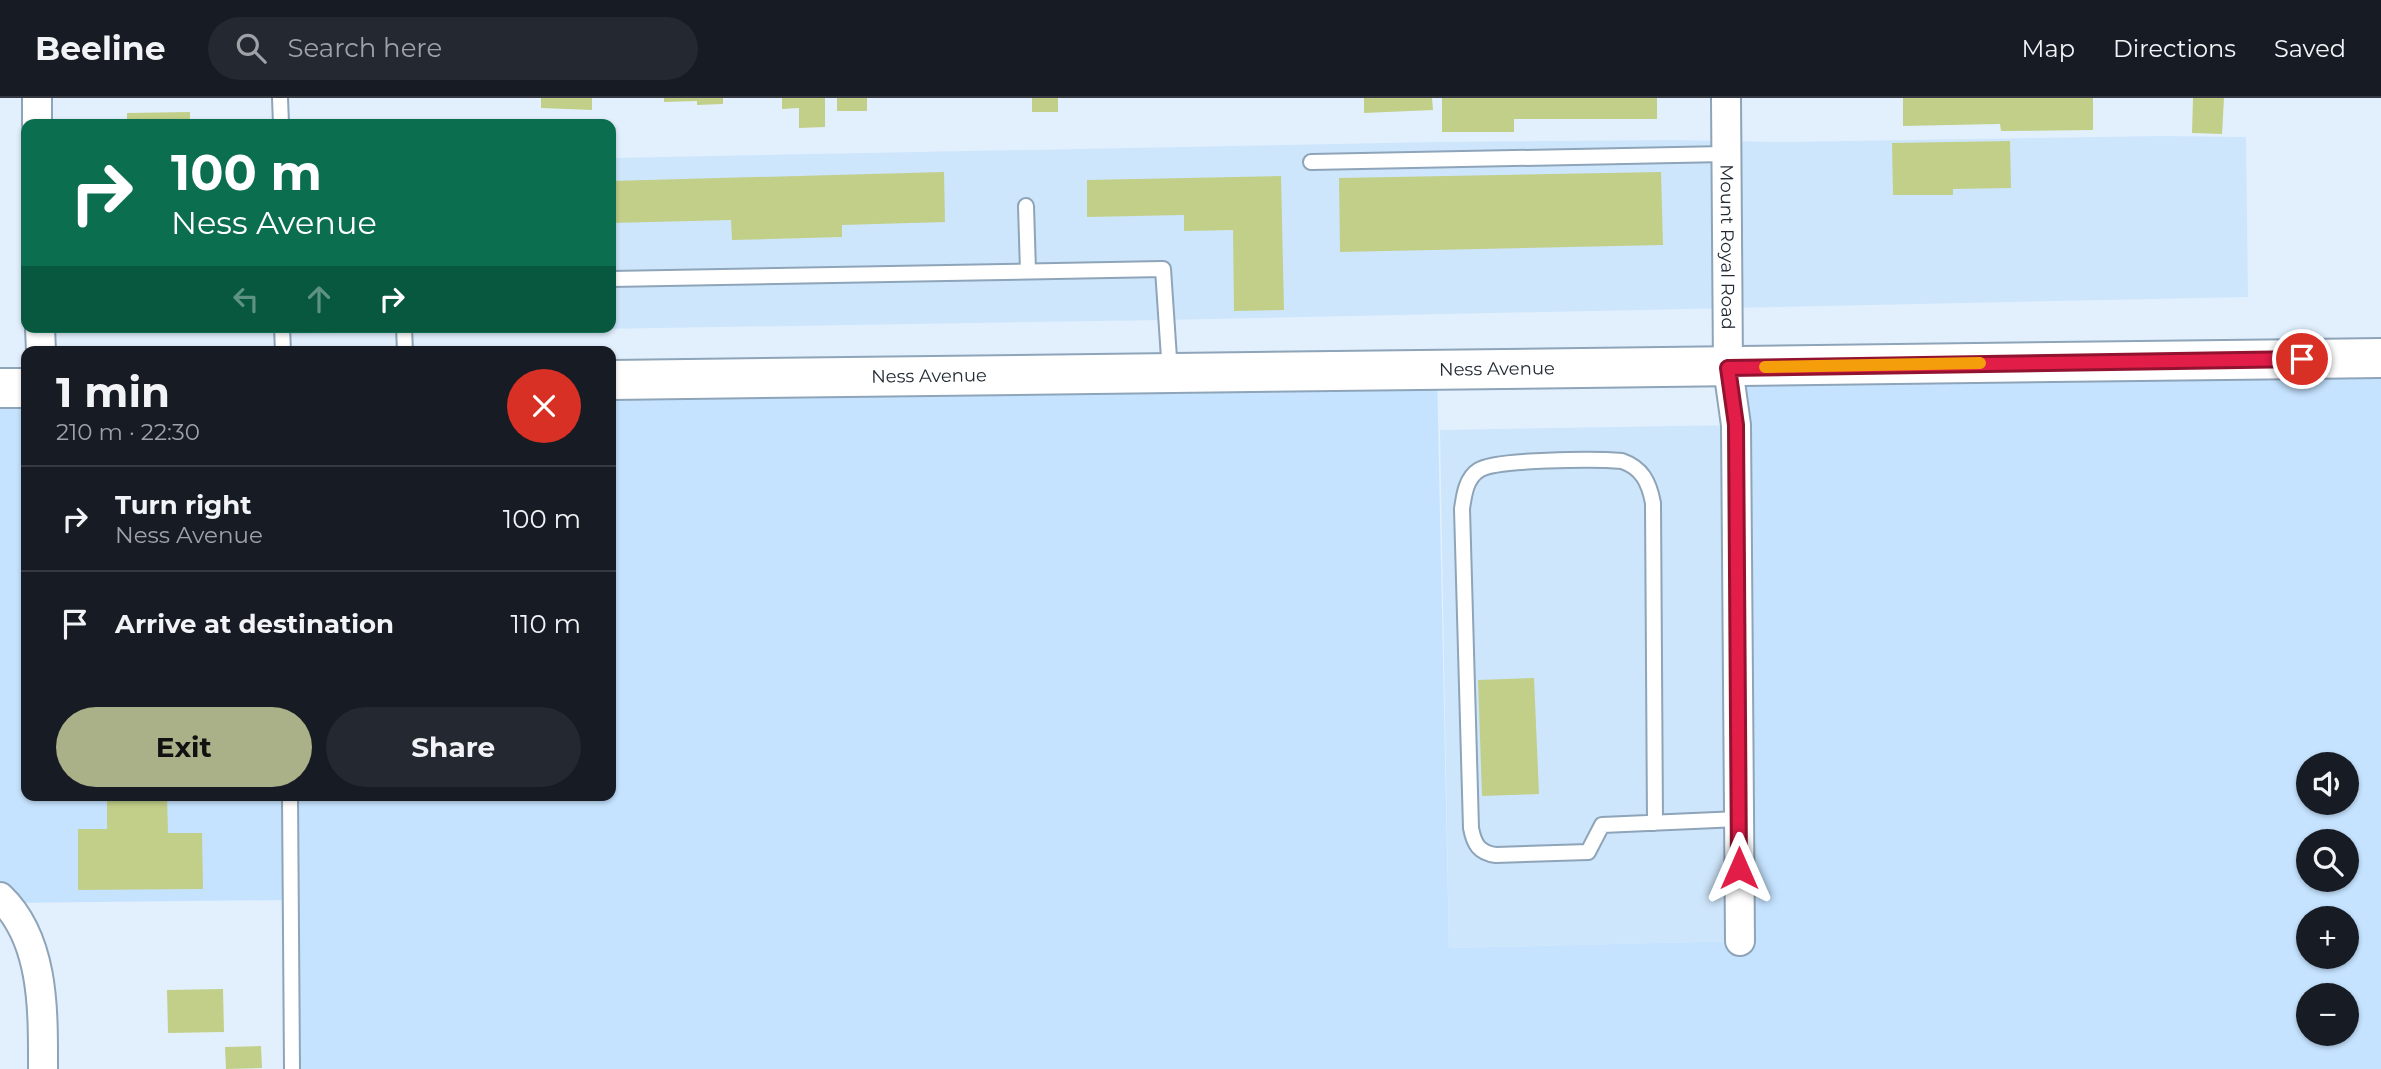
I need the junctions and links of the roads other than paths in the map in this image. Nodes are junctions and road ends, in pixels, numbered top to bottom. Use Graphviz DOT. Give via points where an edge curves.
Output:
graph roads {
  1 [pos="37,98"];
  2 [pos="280,98"];
  3 [pos="1726,98"];
  4 [pos="37,119"];
  5 [pos="281,119"];
  6 [pos="1726,154"];
  7 [pos="1311,162"];
  8 [pos="1026,206"];
  9 [pos="1028,271"];
  10 [pos="616,279"];
  11 [pos="2381,358"];
  12 [pos="1728,368"];
  13 [pos="1170,373"];
  14 [pos="616,380"];
  15 [pos="0,388"];
  16 [pos="21,388"];
  17 [pos="290,801"];
  18 [pos="1739,820"];
  19 [pos="1655,823"];
  20 [pos="0,897"];
  21 [pos="1740,941"];
  22 [pos="43,1069"];
  23 [pos="292,1069"];
  1 -- 4 [label="street"];
  2 -- 5 [label="lane"];
  3 -- 6 [label="street, Mount Royal Road"];
  6 -- 7 [label="lane"];
  6 -- 12 [label="street, Mount Royal Road"];
  8 -- 9 [label="lane"];
  9 -- 10 [label="lane"];
  9 -- 13 [label="lane" via="1163,269"];
  11 -- 12 [label="main road, Ness Avenue"];
  12 -- 13 [label="main road, Ness Avenue"];
  12 -- 18 [label="street, Mount Royal Road" via="1736,425"];
  13 -- 14 [label="main road, Ness Avenue"];
  15 -- 16 [label="main road"];
  17 -- 23 [label="lane"];
  18 -- 19 [label="lane"];
  18 -- 21 [label="street, Mount Royal Road"];
  19 -- 19 [label="lane" via="1653,503 1646,480 1635,466 1622,461 1511,463 1481,468 1468,482 1462,509 1472,836 1479,849 1496,855 1588,852 1602,825"];
  20 -- 22 [label="street" via="21,924 32,953 43,1023"];
}
